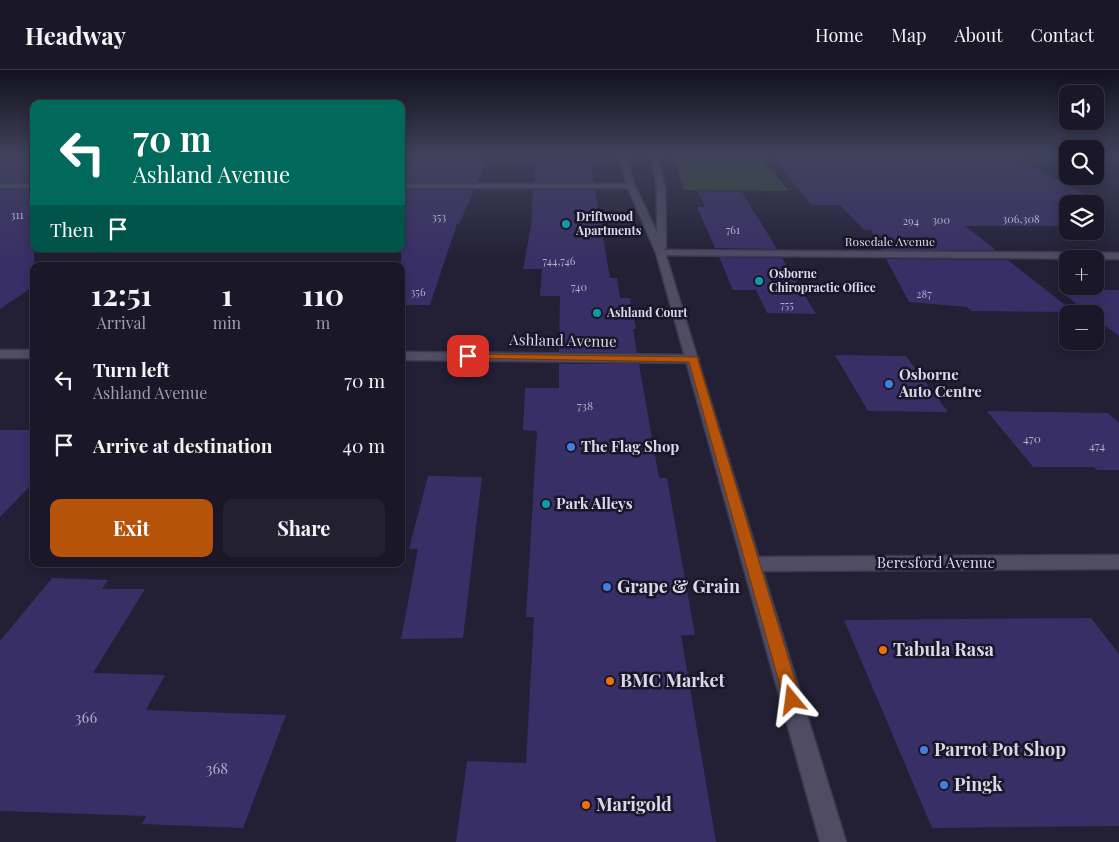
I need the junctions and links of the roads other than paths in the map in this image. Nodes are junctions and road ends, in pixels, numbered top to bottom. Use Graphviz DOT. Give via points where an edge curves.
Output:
graph roads {
  1 [pos="633,190"];
  2 [pos="660,190"];
  3 [pos="661,253"];
  4 [pos="1119,256"];
  5 [pos="0,354"];
  6 [pos="30,354"];
  7 [pos="405,356"];
  8 [pos="693,359"];
  9 [pos="1119,562"];
  10 [pos="752,564"];
  11 [pos="833,842"];
  1 -- 3 [label="street"];
  2 -- 3 [label="street"];
  3 -- 4 [label="street, Rosedale Avenue"];
  3 -- 8 [label="street"];
  5 -- 6 [label="street"];
  7 -- 8 [label="street, Ashland Avenue"];
  8 -- 10 [label="street"];
  9 -- 10 [label="street, Beresford Avenue"];
  10 -- 11 [label="street"];
}
